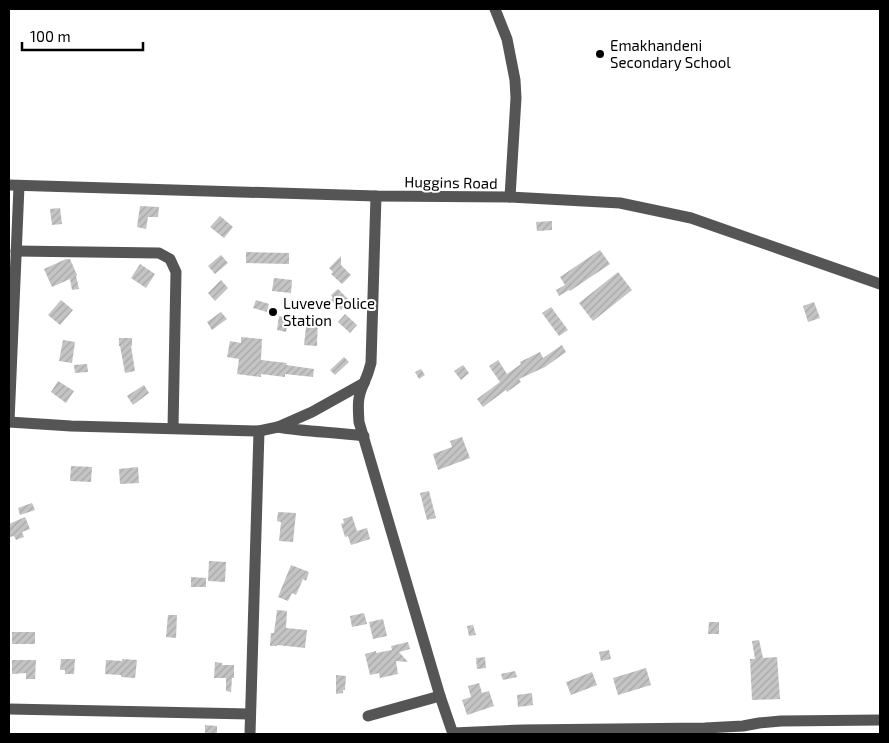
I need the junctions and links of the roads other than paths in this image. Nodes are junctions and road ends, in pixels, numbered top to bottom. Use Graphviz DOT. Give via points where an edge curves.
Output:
graph roads {
  1 [pos="495,9"];
  2 [pos="14,185"];
  3 [pos="376,196"];
  4 [pos="510,197"];
  5 [pos="13,206"];
  6 [pos="16,251"];
  7 [pos="880,284"];
  8 [pos="364,383"];
  9 [pos="9,422"];
  10 [pos="173,428"];
  11 [pos="278,428"];
  12 [pos="259,431"];
  13 [pos="364,436"];
  14 [pos="440,696"];
  15 [pos="9,709"];
  16 [pos="250,714"];
  17 [pos="368,716"];
  18 [pos="880,720"];
  19 [pos="743,730"];
  20 [pos="250,734"];
  21 [pos="453,734"];
  1 -- 4 [label="street" via="507,39 515,80"];
  2 -- 3 [label="street, Huggins Road"];
  2 -- 5 [label="street"];
  3 -- 4 [label="street, Huggins Road"];
  3 -- 8 [label="street" via="371,363"];
  4 -- 7 [label="street, Huggins Road" via="620,203 691,218"];
  5 -- 6 [label="street"];
  6 -- 9 [label="street"];
  6 -- 10 [label="street" via="158,253 170,259 176,272"];
  8 -- 11 [label="street"];
  8 -- 13 [label="street" via="358,402"];
  9 -- 10 [label="street"];
  10 -- 12 [label="street"];
  11 -- 12 [label="street"];
  11 -- 13 [label="street"];
  12 -- 16 [label="street"];
  13 -- 14 [label="street"];
  14 -- 17 [label="street"];
  14 -- 21 [label="street"];
  15 -- 16 [label="street"];
  16 -- 20 [label="street"];
  18 -- 19 [label="street" via="781,721 760,723"];
  19 -- 21 [label="street" via="522,730"];
}
